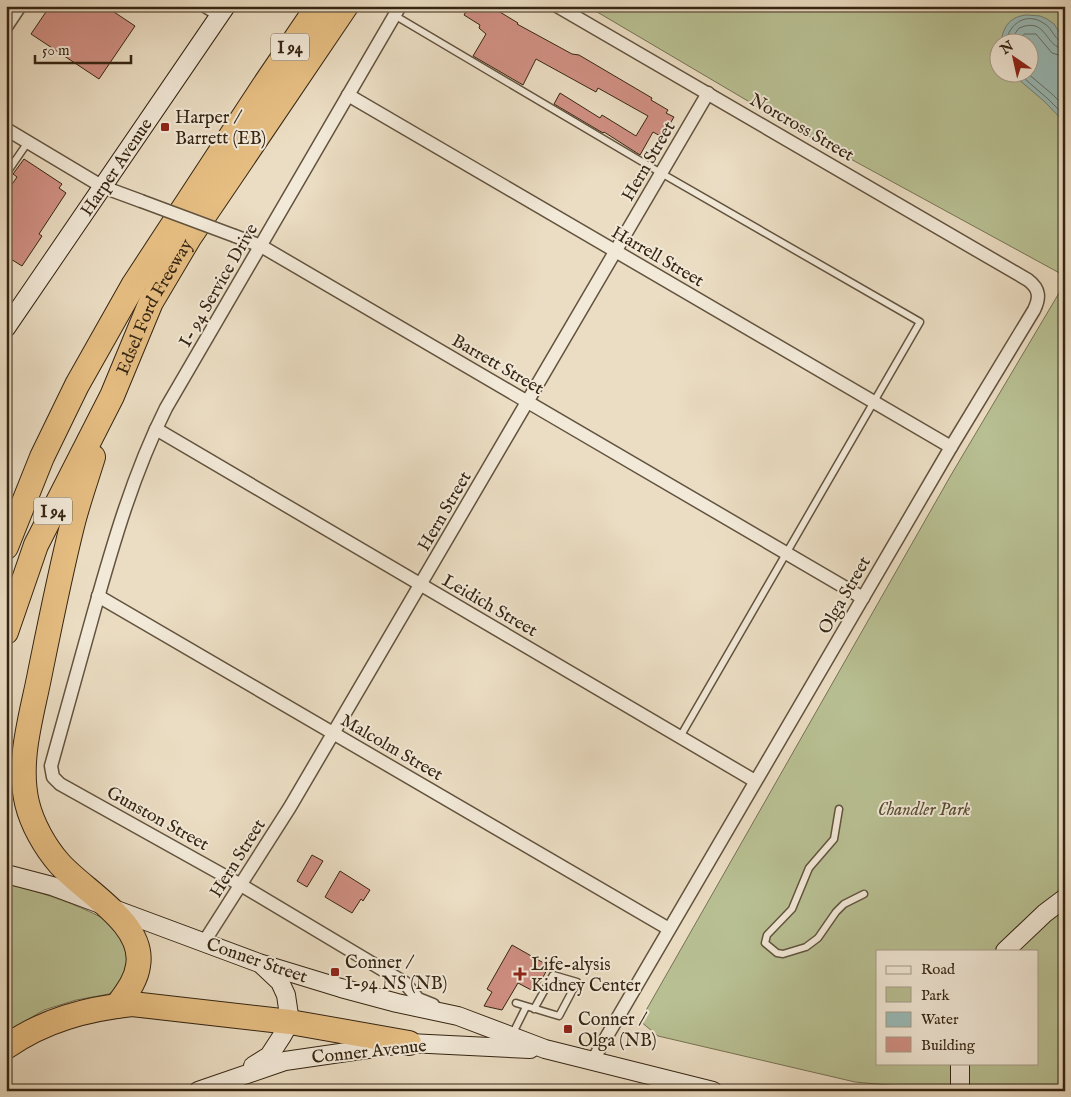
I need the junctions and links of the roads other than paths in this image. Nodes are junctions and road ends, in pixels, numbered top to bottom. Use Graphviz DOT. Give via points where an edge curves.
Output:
graph roads {
  1 [pos="20,6"];
  2 [pos="204,6"];
  3 [pos="318,6"];
  4 [pos="346,6"];
  5 [pos="557,6"];
  6 [pos="223,11"];
  7 [pos="397,11"];
  8 [pos="6,27"];
  9 [pos="708,93"];
  10 [pos="348,95"];
  11 [pos="6,129"];
  12 [pos="28,142"];
  13 [pos="661,173"];
  14 [pos="6,174"];
  15 [pos="103,187"];
  16 [pos="260,246"];
  17 [pos="615,251"];
  18 [pos="1028,280"];
  19 [pos="6,328"];
  20 [pos="112,396"];
  21 [pos="528,402"];
  22 [pos="874,402"];
  23 [pos="156,429"];
  24 [pos="951,447"];
  25 [pos="42,457"];
  26 [pos="6,524"];
  27 [pos="6,547"];
  28 [pos="786,552"];
  29 [pos="420,585"];
  30 [pos="98,596"];
  31 [pos="863,598"];
  32 [pos="6,632"];
  33 [pos="334,733"];
  34 [pos="680,737"];
  35 [pos="755,781"];
  36 [pos="839,809"];
  37 [pos="6,874"];
  38 [pos="241,885"];
  39 [pos="864,894"];
  40 [pos="1065,898"];
  41 [pos="109,907"];
  42 [pos="668,929"];
  43 [pos="204,942"];
  44 [pos="1006,950"];
  45 [pos="259,963"];
  46 [pos="516,1003"];
  47 [pos="117,1006"];
  48 [pos="526,1007"];
  49 [pos="534,1009"];
  50 [pos="458,1016"];
  51 [pos="290,1022"];
  52 [pos="511,1036"];
  53 [pos="409,1043"];
  54 [pos="6,1047"];
  55 [pos="546,1050"];
  56 [pos="592,1060"];
  57 [pos="960,1064"];
  58 [pos="221,1082"];
  59 [pos="198,1091"];
  60 [pos="713,1091"];
  61 [pos="960,1091"];
  1 -- 8 [label="street"];
  2 -- 6 [label="street"];
  3 -- 25 [label="highway, Edsel Ford Freeway / I 94" via="134,284 77,385"];
  4 -- 20 [label="highway, Edsel Ford Freeway / I 94" via="189,238 151,302"];
  5 -- 9 [label="street, Norcross Street"];
  6 -- 15 [label="main road, Harper Avenue"];
  7 -- 10 [label="street, I- 94 Service Drive"];
  7 -- 13 [label="lane"];
  9 -- 13 [label="street, Hern Street"];
  9 -- 18 [label="street, Norcross Street"];
  10 -- 16 [label="street, I- 94 Service Drive"];
  10 -- 17 [label="street, Harrell Street"];
  11 -- 12 [label="street, Barrett Street"];
  12 -- 14 [label="lane"];
  12 -- 15 [label="street, Barrett Street"];
  13 -- 17 [label="street, Hern Street"];
  13 -- 22 [label="lane" via="920,322"];
  15 -- 16 [label="street, Barrett Street, bridge"];
  15 -- 19 [label="main road, Harper Avenue"];
  16 -- 21 [label="street, Barrett Street"];
  16 -- 23 [label="street, I- 94 Service Drive"];
  17 -- 21 [label="street, Hern Street"];
  17 -- 22 [label="street, Harrell Street"];
  18 -- 24 [label="street, Olga Street" via="1036,287 1039,302"];
  20 -- 32 [label="highway, Edsel Ford Freeway / I 94" via="36,545"];
  20 -- 41 [label="highway" via="72,525 24,763 27,803 50,853"];
  21 -- 28 [label="street, Barrett Street"];
  21 -- 29 [label="street, Hern Street"];
  22 -- 24 [label="street, Harrell Street"];
  22 -- 28 [label="lane"];
  23 -- 29 [label="street, Leidich Street"];
  23 -- 30 [label="street, I- 94 Service Drive" via="122,512"];
  24 -- 31 [label="street, Olga Street"];
  25 -- 26 [label="highway"];
  25 -- 27 [label="highway, Edsel Ford Freeway / I 94"];
  28 -- 31 [label="street, Barrett Street"];
  28 -- 34 [label="lane"];
  29 -- 33 [label="street, Hern Street"];
  29 -- 34 [label="street, Leidich Street"];
  30 -- 33 [label="street, Malcolm Street"];
  30 -- 38 [label="street, Gunston Street" via="52,766 53,777 60,784"];
  31 -- 35 [label="street, Olga Street"];
  33 -- 38 [label="street, Hern Street"];
  33 -- 42 [label="street, Malcolm Street"];
  34 -- 35 [label="street, Leidich Street"];
  35 -- 42 [label="street, Olga Street"];
  36 -- 39 [label="lane" via="834,839 809,868 792,909 767,935 765,943 783,954 806,947 818,938 844,904"];
  37 -- 41 [label="main road, Conner Street" via="52,886"];
  38 -- 43 [label="street, Hern Street"];
  38 -- 50 [label="street, Gunston Street" via="405,983 418,999"];
  40 -- 44 [label="main road"];
  41 -- 43 [label="main road, Conner Street"];
  41 -- 47 [label="highway" via="134,936 138,949 136,974"];
  42 -- 56 [label="street, Olga Street"];
  43 -- 45 [label="main road, Conner Street"];
  45 -- 50 [label="main road, Conner Street" via="387,1000"];
  45 -- 51 [label="main road" via="280,982 289,1003"];
  46 -- 48 [label="lane"];
  47 -- 51 [label="highway" via="132,1004"];
  47 -- 54 [label="highway" via="44,1024"];
  48 -- 49 [label="lane"];
  48 -- 52 [label="lane"];
  49 -- 49 [label="lane" via="559,1016 577,982 553,974"];
  50 -- 52 [label="main road, Conner Street"];
  51 -- 53 [label="highway"];
  51 -- 58 [label="main road" via="269,1056"];
  52 -- 55 [label="main road, Conner Street"];
  53 -- 55 [label="main road, Conner Avenue"];
  53 -- 58 [label="main road, Conner Avenue" via="284,1061"];
  55 -- 56 [label="main road, Conner Street"];
  56 -- 60 [label="main road, Conner Street"];
  57 -- 61 [label="main road"];
  58 -- 59 [label="main road, Conner Avenue"];
}
